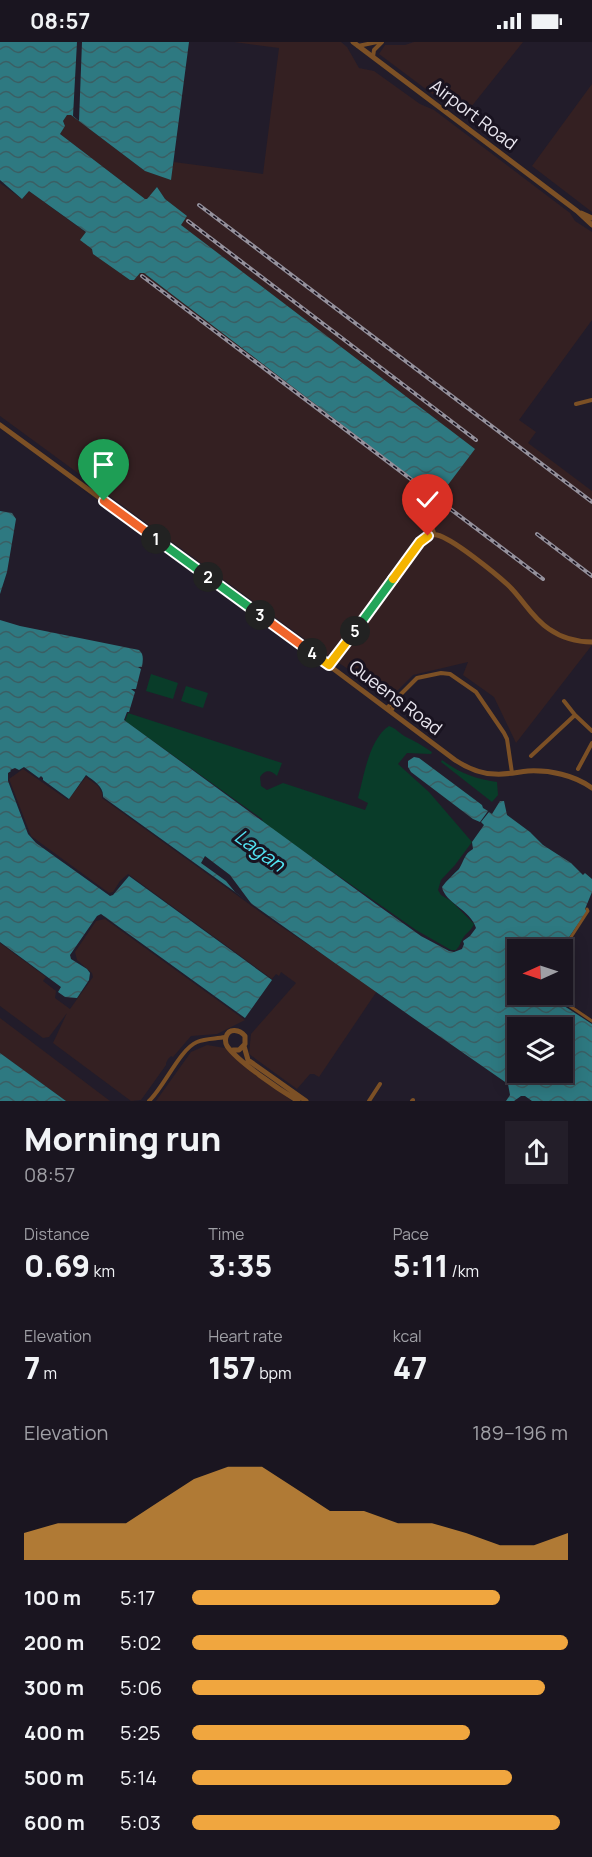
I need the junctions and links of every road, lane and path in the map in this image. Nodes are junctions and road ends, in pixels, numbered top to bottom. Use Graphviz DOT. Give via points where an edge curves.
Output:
graph roads {
  1 [pos="353,42"];
  2 [pos="377,42"];
  3 [pos="382,42"];
  4 [pos="358,46"];
  5 [pos="373,57"];
  6 [pos="577,211"];
  7 [pos="592,218"];
  8 [pos="592,225"];
  9 [pos="592,400"];
  10 [pos="576,404"];
  11 [pos="0,425"];
  12 [pos="411,507"];
  13 [pos="434,535"];
  14 [pos="592,642"];
  15 [pos="329,665"];
  16 [pos="564,701"];
  17 [pos="389,710"];
  18 [pos="575,715"];
  19 [pos="592,731"];
  20 [pos="592,743"];
  21 [pos="531,756"];
  22 [pos="578,769"];
  23 [pos="512,773"];
  24 [pos="592,788"];
  25 [pos="587,909"];
  26 [pos="570,939"];
  27 [pos="568,1005"];
  28 [pos="592,1021"];
  29 [pos="226,1037"];
  30 [pos="213,1040"];
  31 [pos="244,1046"];
  32 [pos="230,1048"];
  33 [pos="380,1084"];
  34 [pos="149,1101"];
  35 [pos="298,1101"];
  36 [pos="306,1101"];
  37 [pos="369,1101"];
  1 -- 4 [label="street, Airport Road"];
  2 -- 4 [label="street"];
  3 -- 5 [label="street"];
  4 -- 5 [label="street, Airport Road"];
  5 -- 6 [label="street, Airport Road"];
  6 -- 7 [label="street, Airport Road"];
  6 -- 8 [label="street, Airport Road"];
  9 -- 10 [label="street"];
  11 -- 15 [label="street, Queens Road"];
  12 -- 13 [label="street" via="429,520"];
  13 -- 14 [label="street" via="448,539 509,585 532,616 549,629 565,638"];
  13 -- 15 [label="street" via="420,542"];
  15 -- 17 [label="street, Queens Road"];
  16 -- 18 [label="street"];
  17 -- 23 [label="street, Queens Road" via="464,766 486,773"];
  17 -- 23 [label="street" via="420,676 450,674 476,692 507,739"];
  18 -- 19 [label="street"];
  18 -- 21 [label="street"];
  20 -- 22 [label="street"];
  23 -- 24 [label="street, Queens Road" via="555,772"];
  25 -- 26 [label="street"];
  27 -- 28 [label="street"];
  29 -- 30 [label="street"];
  29 -- 31 [label="street" via="233,1031 241,1032"];
  29 -- 32 [label="street"];
  30 -- 32 [label="street"];
  30 -- 34 [label="street" via="199,1041 187,1049"];
  31 -- 32 [label="street" via="239,1050"];
  31 -- 36 [label="street" via="248,1060"];
  32 -- 35 [label="street"];
  33 -- 37 [label="street"];
}
